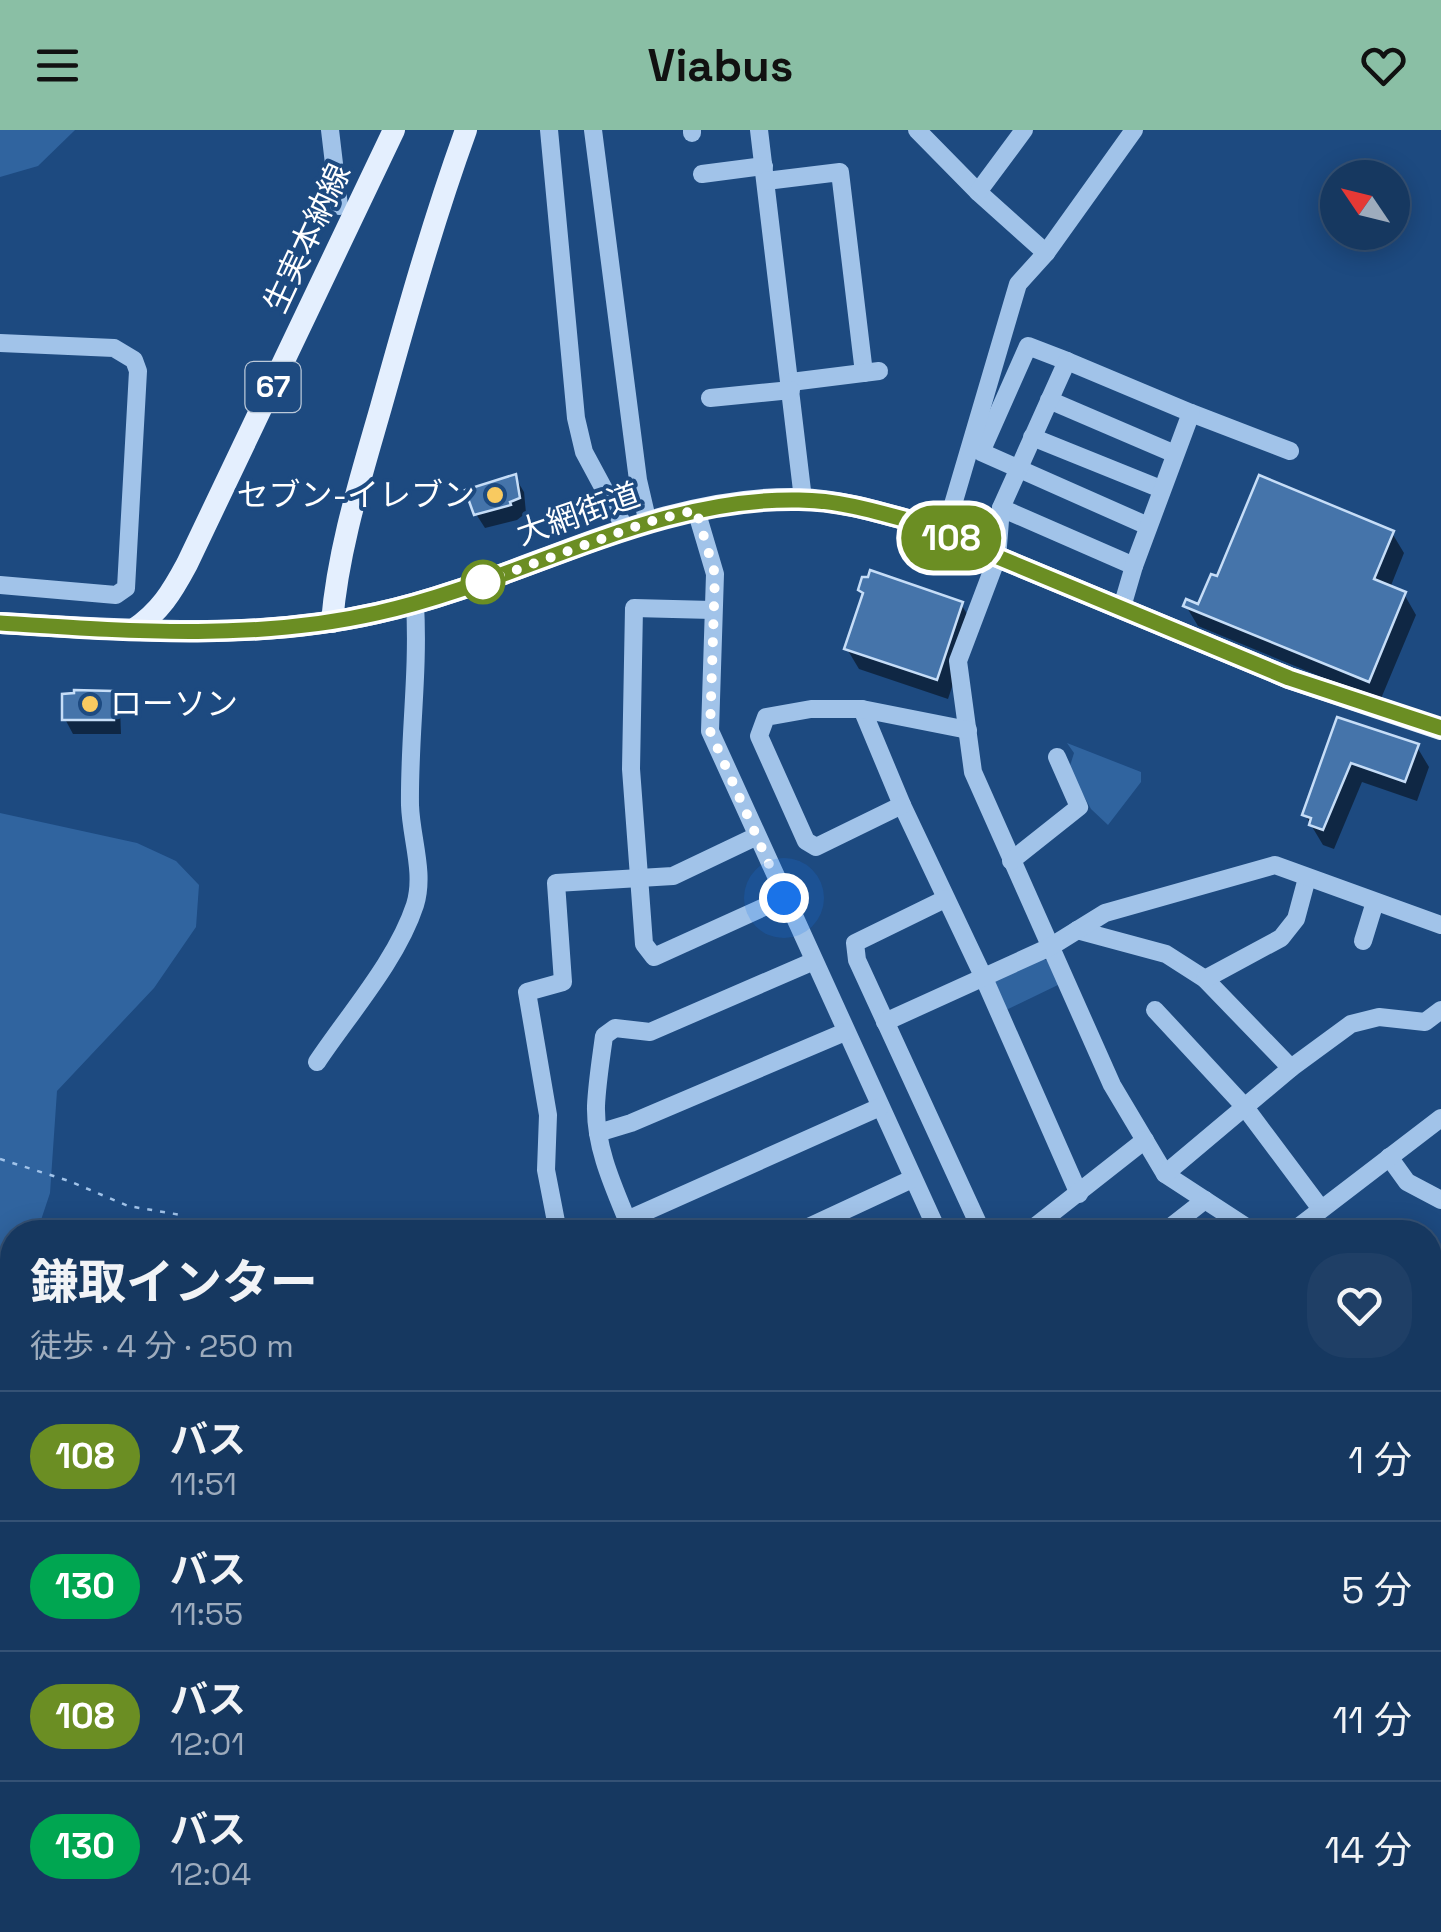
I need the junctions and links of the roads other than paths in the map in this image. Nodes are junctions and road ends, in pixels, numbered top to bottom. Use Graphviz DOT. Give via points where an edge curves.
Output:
graph roads {
  1 [pos="330,130"];
  2 [pos="394,130"];
  3 [pos="466,130"];
  4 [pos="549,130"];
  5 [pos="593,130"];
  6 [pos="759,130"];
  7 [pos="917,130"];
  8 [pos="1024,130"];
  9 [pos="1134,130"];
  10 [pos="765,173"];
  11 [pos="702,174"];
  12 [pos="978,192"];
  13 [pos="339,206"];
  14 [pos="1046,253"];
  15 [pos="0,344"];
  16 [pos="1066,362"];
  17 [pos="791,386"];
  18 [pos="710,398"];
  19 [pos="1049,400"];
  20 [pos="1192,413"];
  21 [pos="1032,437"];
  22 [pos="1290,451"];
  23 [pos="1175,454"];
  24 [pos="1018,471"];
  25 [pos="1161,489"];
  26 [pos="804,500"];
  27 [pos="1001,508"];
  28 [pos="696,510"];
  29 [pos="637,526"];
  30 [pos="1148,526"];
  31 [pos="944,535"];
  32 [pos="998,558"];
  33 [pos="1134,566"];
  34 [pos="0,585"];
  35 [pos="416,604"];
  36 [pos="1122,607"];
  37 [pos="712,610"];
  38 [pos="332,622"];
  39 [pos="0,623"];
  40 [pos="133,630"];
  41 [pos="862,709"];
  42 [pos="1441,728"];
  43 [pos="968,730"];
  44 [pos="1057,758"];
  45 [pos="902,805"];
  46 [pos="757,836"];
  47 [pos="1011,861"];
  48 [pos="637,877"];
  49 [pos="1307,878"];
  50 [pos="784,898"];
  51 [pos="945,898"];
  52 [pos="1376,902"];
  53 [pos="1440,921"];
  54 [pos="1077,930"];
  55 [pos="1363,941"];
  56 [pos="1050,947"];
  57 [pos="814,962"];
  58 [pos="984,976"];
  59 [pos="1205,979"];
  60 [pos="1154,1010"];
  61 [pos="1441,1010"];
  62 [pos="886,1022"];
  63 [pos="845,1032"];
  64 [pos="316,1062"];
  65 [pos="1291,1068"];
  66 [pos="1244,1106"];
  67 [pos="880,1108"];
  68 [pos="1441,1118"];
  69 [pos="598,1133"];
  70 [pos="1145,1140"];
  71 [pos="1388,1157"];
  72 [pos="1165,1174"];
  73 [pos="912,1179"];
  74 [pos="1079,1194"];
  75 [pos="1205,1200"];
  76 [pos="1441,1200"];
  77 [pos="1321,1209"];
  78 [pos="556,1220"];
  79 [pos="627,1220"];
  80 [pos="642,1220"];
  81 [pos="842,1220"];
  82 [pos="932,1220"];
  83 [pos="977,1220"];
  84 [pos="1044,1220"];
  85 [pos="1179,1220"];
  86 [pos="1236,1220"];
  87 [pos="1307,1220"];
  1 -- 13 [label="street"];
  2 -- 40 [label="main road, 生実本納線 / 67" via="187,564 168,600"];
  3 -- 38 [label="main road" via="366,461"];
  4 -- 29 [label="street" via="576,418 584,452"];
  5 -- 29 [label="street" via="638,480"];
  6 -- 10 [label="street"];
  7 -- 12 [label="street"];
  8 -- 12 [label="street"];
  9 -- 14 [label="street"];
  10 -- 11 [label="street"];
  10 -- 17 [label="street"];
  10 -- 17 [label="street" via="840,172 871,372"];
  12 -- 14 [label="street"];
  14 -- 31 [label="street" via="1018,284"];
  15 -- 34 [label="street" via="114,348 134,360 138,372 126,588 116,594"];
  16 -- 19 [label="street"];
  16 -- 20 [label="street"];
  16 -- 24 [label="street" via="1028,346 981,452"];
  17 -- 18 [label="street"];
  17 -- 26 [label="street"];
  19 -- 21 [label="street"];
  19 -- 23 [label="street"];
  20 -- 22 [label="street"];
  20 -- 23 [label="street"];
  21 -- 24 [label="street"];
  21 -- 25 [label="street"];
  23 -- 25 [label="street"];
  24 -- 27 [label="street"];
  24 -- 30 [label="street"];
  25 -- 30 [label="street"];
  26 -- 28 [label="main road, 大網街道"];
  26 -- 31 [label="main road, 大網街道" via="871,510"];
  27 -- 32 [label="street"];
  27 -- 33 [label="street"];
  28 -- 29 [label="main road, 大網街道"];
  28 -- 37 [label="street" via="715,574"];
  29 -- 35 [label="main road, 大網街道"];
  30 -- 33 [label="street"];
  31 -- 32 [label="main road, 大網街道"];
  32 -- 36 [label="main road, 大網街道"];
  32 -- 43 [label="street" via="958,661"];
  33 -- 36 [label="street"];
  35 -- 38 [label="main road, 大網街道"];
  35 -- 64 [label="street" via="410,808 417,898 397,944"];
  36 -- 42 [label="main road, 大網街道" via="1289,678"];
  37 -- 46 [label="street" via="710,731"];
  37 -- 48 [label="street" via="634,608"];
  38 -- 40 [label="main road, 大網街道" via="246,631"];
  39 -- 40 [label="main road, 大網街道"];
  41 -- 43 [label="street"];
  41 -- 45 [label="street"];
  41 -- 45 [label="street" via="766,717 758,736 806,841 816,847"];
  43 -- 47 [label="street" via="973,772"];
  44 -- 47 [label="street" via="1079,807"];
  45 -- 51 [label="street"];
  46 -- 48 [label="street" via="672,876"];
  46 -- 50 [label="street"];
  47 -- 56 [label="street"];
  48 -- 50 [label="street" via="644,944 654,957"];
  48 -- 78 [label="street" via="556,883 563,982 527,992 548,1115 546,1170"];
  49 -- 52 [label="street"];
  49 -- 54 [label="street" via="1275,865 1105,913"];
  49 -- 59 [label="street" via="1296,919 1280,938"];
  50 -- 57 [label="street"];
  51 -- 58 [label="street"];
  51 -- 62 [label="street" via="855,943"];
  52 -- 53 [label="street"];
  52 -- 55 [label="street"];
  54 -- 56 [label="street"];
  54 -- 59 [label="street" via="1166,954"];
  56 -- 58 [label="street"];
  56 -- 70 [label="street"];
  57 -- 63 [label="street"];
  57 -- 69 [label="street" via="650,1032 614,1028 604,1036"];
  58 -- 62 [label="street"];
  58 -- 74 [label="street"];
  59 -- 65 [label="street"];
  60 -- 66 [label="street"];
  61 -- 65 [label="street" via="1425,1022 1380,1018 1351,1024"];
  62 -- 83 [label="street"];
  63 -- 67 [label="street"];
  63 -- 69 [label="street"];
  65 -- 66 [label="street"];
  66 -- 72 [label="street"];
  66 -- 77 [label="street"];
  67 -- 73 [label="street"];
  67 -- 80 [label="street"];
  68 -- 71 [label="street"];
  69 -- 79 [label="street"];
  70 -- 72 [label="street"];
  70 -- 74 [label="street"];
  71 -- 76 [label="street" via="1407,1182"];
  71 -- 77 [label="street"];
  72 -- 75 [label="street"];
  73 -- 81 [label="street"];
  73 -- 82 [label="street"];
  74 -- 84 [label="street"];
  75 -- 85 [label="street"];
  75 -- 86 [label="street"];
  77 -- 87 [label="street"];
}
